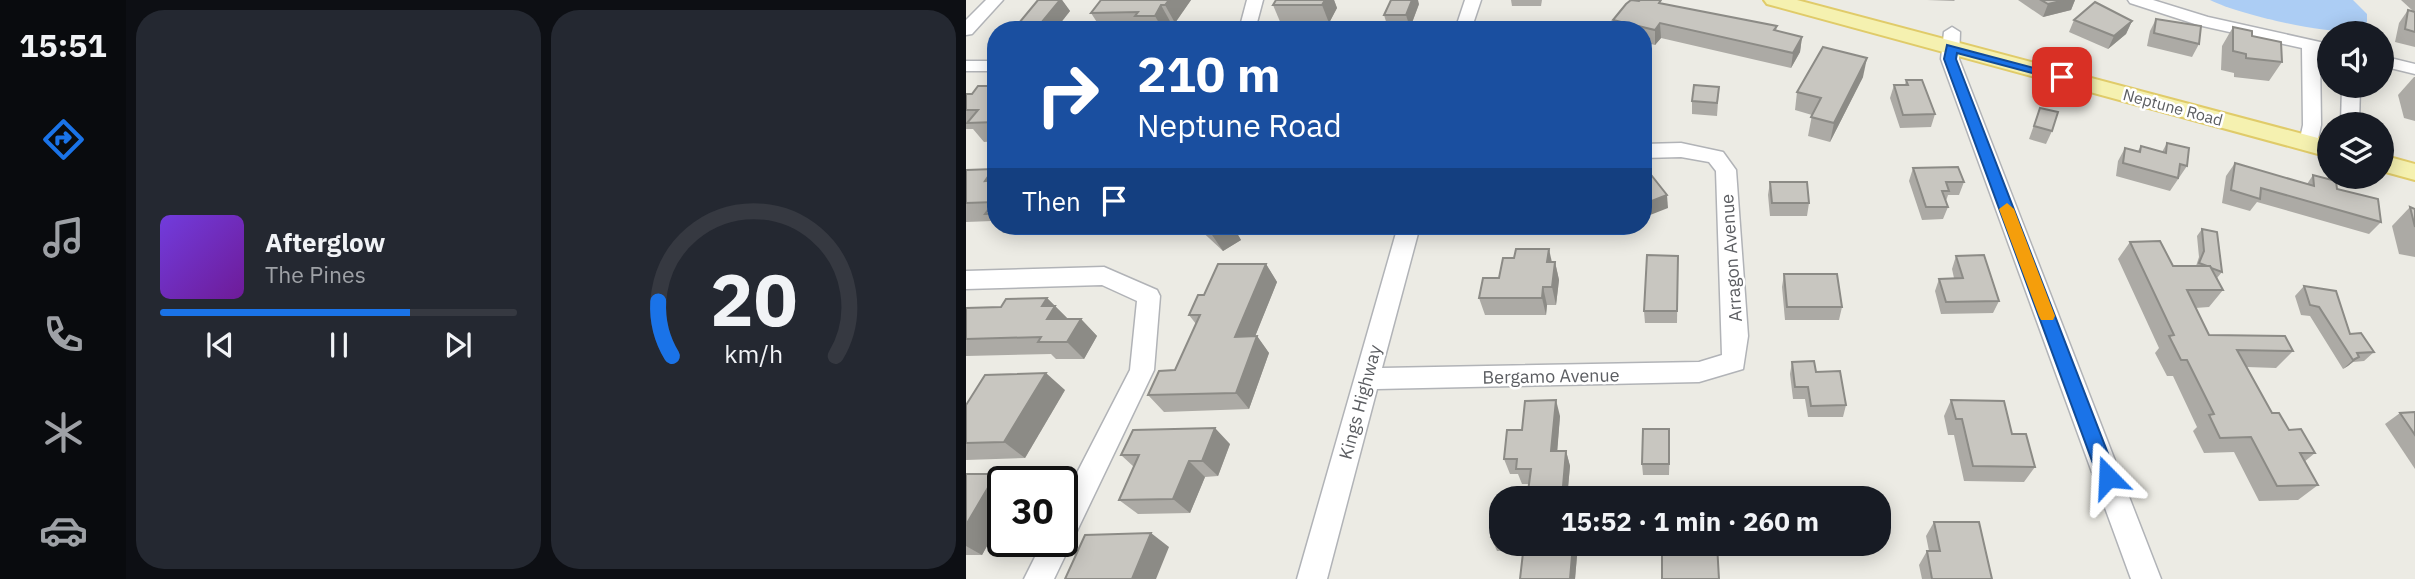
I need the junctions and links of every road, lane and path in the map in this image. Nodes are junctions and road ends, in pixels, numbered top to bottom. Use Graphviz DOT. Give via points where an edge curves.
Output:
graph roads {
  1 [pos="995,0"];
  2 [pos="1255,0"];
  3 [pos="1473,0"];
  4 [pos="1774,0"];
  5 [pos="1832,0"];
  6 [pos="2136,0"];
  7 [pos="1249,21"];
  8 [pos="1466,21"];
  9 [pos="966,30"];
  10 [pos="1952,40"];
  11 [pos="2317,47"];
  12 [pos="2394,64"];
  13 [pos="966,66"];
  14 [pos="987,66"];
  15 [pos="2415,69"];
  16 [pos="2317,136"];
  17 [pos="2394,147"];
  18 [pos="1652,151"];
  19 [pos="2415,152"];
  20 [pos="2394,166"];
  21 [pos="2415,172"];
  22 [pos="1407,235"];
  23 [pos="966,280"];
  24 [pos="1734,362"];
  25 [pos="1367,379"];
  26 [pos="1078,500"];
  27 [pos="1050,557"];
  28 [pos="1039,579"];
  29 [pos="1312,579"];
  30 [pos="2146,579"];
  1 -- 9 [label="street"];
  2 -- 7 [label="street"];
  3 -- 8 [label="street"];
  4 -- 10 [label="main road, Neptune Road"];
  5 -- 10 [label="main road, Neptune Road"];
  6 -- 11 [label="street"];
  10 -- 16 [label="main road, Neptune Road"];
  10 -- 30 [label="street" via="1950,59"];
  12 -- 15 [label="street"];
  13 -- 14 [label="street"];
  17 -- 19 [label="main road"];
  18 -- 24 [label="street, Arragon Avenue" via="1681,150 1716,157 1726,170"];
  20 -- 21 [label="main road"];
  22 -- 25 [label="street, Kings Highway"];
  23 -- 26 [label="street" via="1104,276 1149,296 1142,370"];
  24 -- 25 [label="street, Bergamo Avenue" via="1699,372"];
  25 -- 29 [label="street, Kings Highway"];
  27 -- 28 [label="street"];
}
